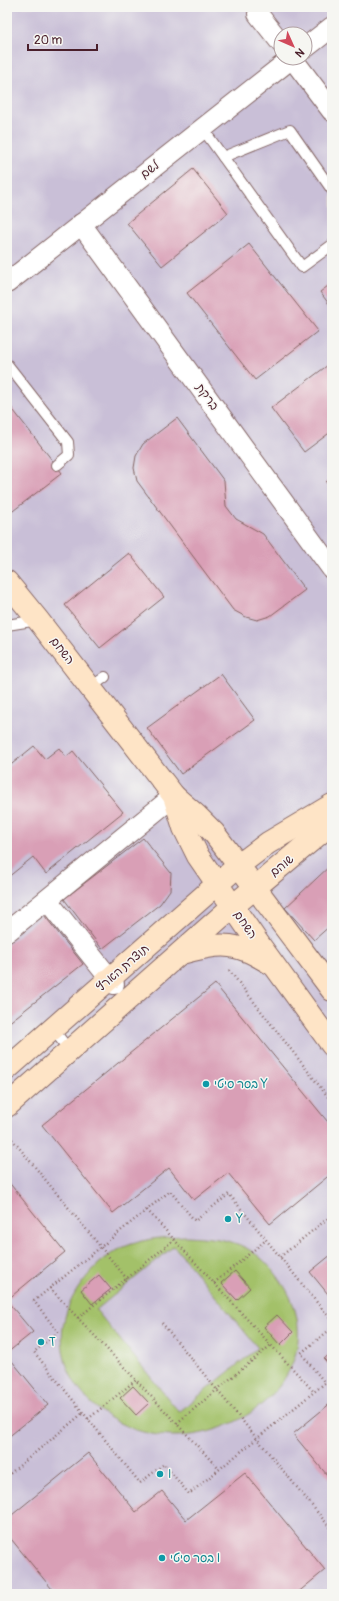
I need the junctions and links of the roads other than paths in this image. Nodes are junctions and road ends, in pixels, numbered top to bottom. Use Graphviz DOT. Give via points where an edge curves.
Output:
graph roads {
  1 [pos="258,14"];
  2 [pos="332,27"];
  3 [pos="273,33"];
  4 [pos="313,42"];
  5 [pos="282,66"];
  6 [pos="298,66"];
  7 [pos="332,111"];
  8 [pos="203,128"];
  9 [pos="223,157"];
  10 [pos="332,190"];
  11 [pos="81,224"];
  12 [pos="332,245"];
  13 [pos="7,283"];
  14 [pos="7,364"];
  15 [pos="57,465"];
  16 [pos="332,569"];
  17 [pos="7,582"];
  18 [pos="38,620"];
  19 [pos="7,625"];
  20 [pos="174,796"];
  21 [pos="332,805"];
  22 [pos="332,823"];
  23 [pos="239,865"];
  24 [pos="217,885"];
  25 [pos="256,888"];
  26 [pos="46,900"];
  27 [pos="232,908"];
  28 [pos="7,932"];
  29 [pos="180,953"];
  30 [pos="273,964"];
  31 [pos="112,982"];
  32 [pos="332,990"];
  33 [pos="53,1029"];
  34 [pos="332,1045"];
  35 [pos="69,1050"];
  36 [pos="7,1069"];
  37 [pos="7,1106"];
  1 -- 3 [label="street"];
  2 -- 4 [label="street"];
  5 -- 8 [label="street, לשם"];
  6 -- 7 [label="street"];
  8 -- 9 [label="lane"];
  8 -- 11 [label="street, לשם"];
  9 -- 10 [label="lane" via="290,130"];
  9 -- 12 [label="lane" via="302,267"];
  11 -- 13 [label="street, לשם"];
  11 -- 16 [label="street, ברקת"];
  14 -- 15 [label="lane" via="68,442 69,455"];
  17 -- 18 [label="street, השחם"];
  18 -- 19 [label="lane"];
  18 -- 20 [label="street, השחם" via="98,682"];
  20 -- 23 [label="street, השחם" via="214,833"];
  20 -- 24 [label="street, השחם" via="184,828"];
  20 -- 26 [label="street"];
  21 -- 23 [label="street" via="268,843"];
  22 -- 25 [label="street, שוהם"];
  23 -- 24 [label="street, תוצרת הארץ"];
  23 -- 25 [label="street, השחם"];
  24 -- 27 [label="street, השחם"];
  24 -- 31 [label="street, תוצרת הארץ"];
  25 -- 27 [label="street, שוהם"];
  25 -- 32 [label="street, השחם"];
  26 -- 28 [label="street"];
  26 -- 31 [label="street"];
  27 -- 29 [label="street"];
  27 -- 30 [label="street, השחם"];
  29 -- 30 [label="street" via="230,946 251,952"];
  29 -- 35 [label="street"];
  30 -- 34 [label="street, השחם"];
  31 -- 33 [label="street, תוצרת הארץ"];
  33 -- 35 [label="lane"];
  33 -- 36 [label="street, תוצרת הארץ"];
  35 -- 37 [label="street"];
}
